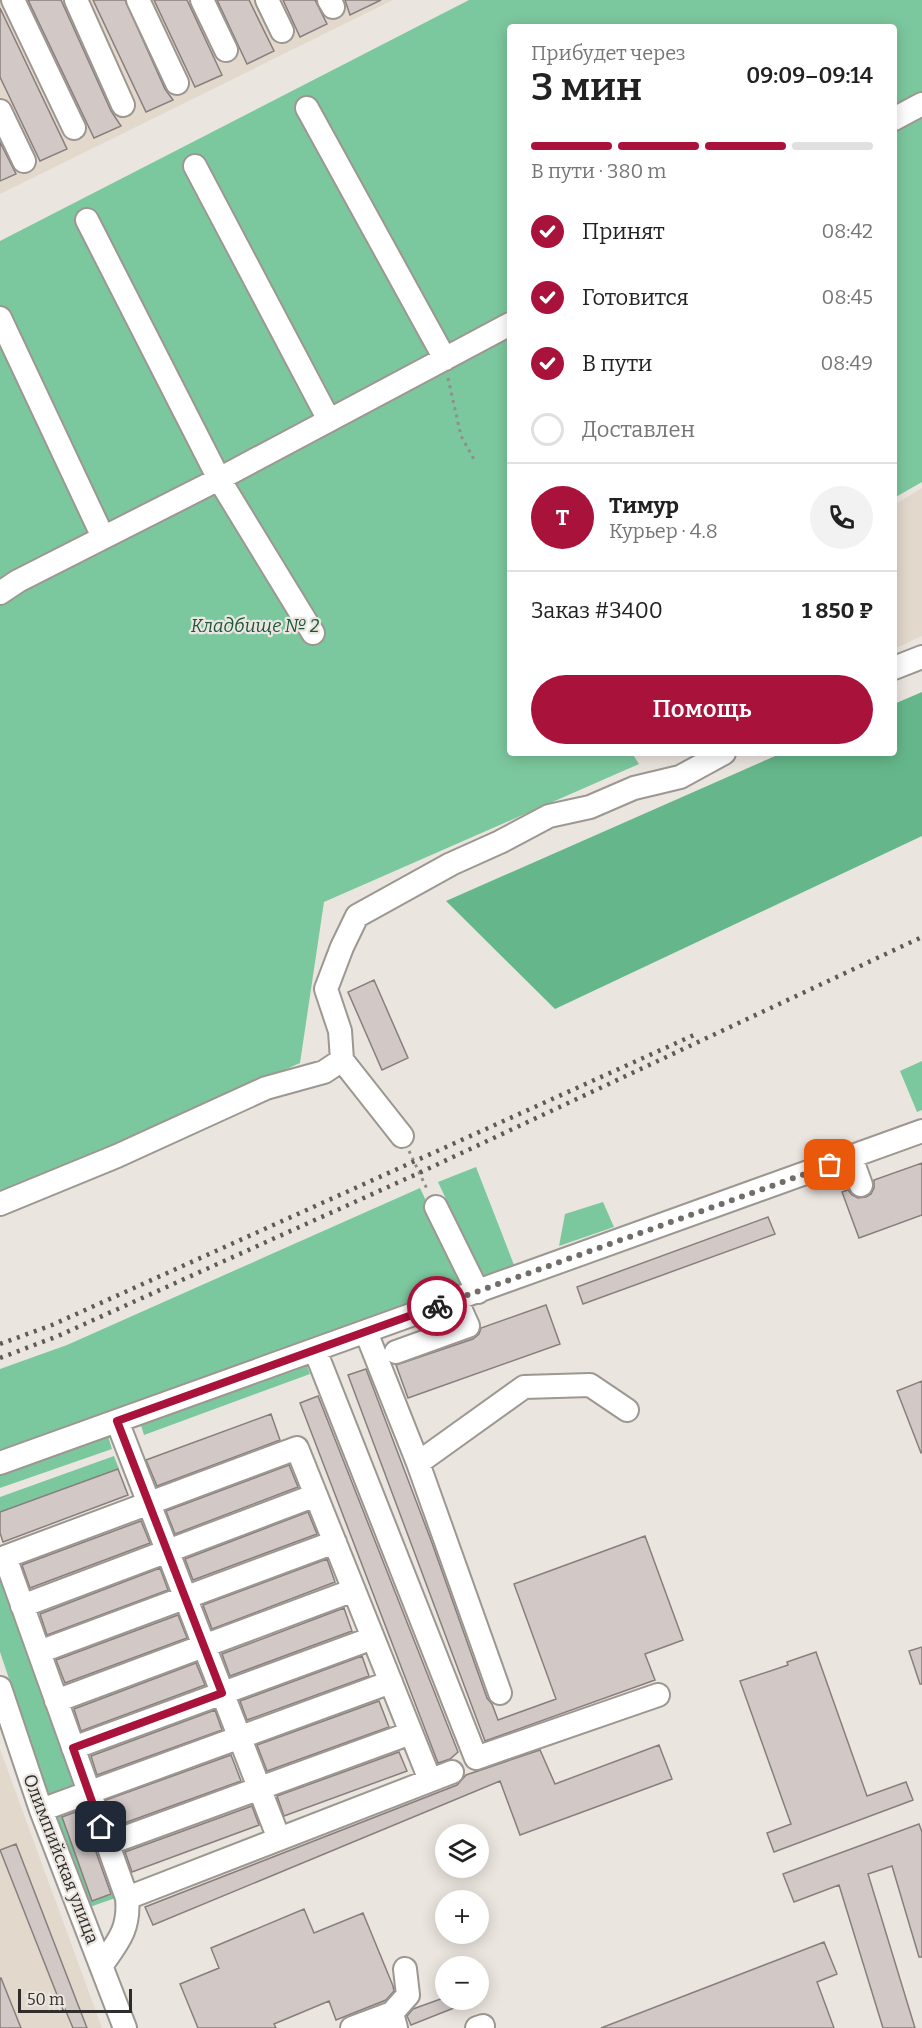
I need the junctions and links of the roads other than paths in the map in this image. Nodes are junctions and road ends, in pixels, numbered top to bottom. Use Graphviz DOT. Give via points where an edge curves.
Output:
graph roads {
  1 [pos="13,0"];
  2 [pos="76,0"];
  3 [pos="138,0"];
  4 [pos="202,0"];
  5 [pos="267,0"];
  6 [pos="282,31"];
  7 [pos="226,50"];
  8 [pos="177,83"];
  9 [pos="922,104"];
  10 [pos="123,105"];
  11 [pos="307,108"];
  12 [pos="0,111"];
  13 [pos="897,117"];
  14 [pos="74,128"];
  15 [pos="24,161"];
  16 [pos="195,166"];
  17 [pos="87,220"];
  18 [pos="0,318"];
  19 [pos="507,326"];
  20 [pos="445,359"];
  21 [pos="329,420"];
  22 [pos="219,479"];
  23 [pos="104,537"];
  24 [pos="0,593"];
  25 [pos="313,633"];
  26 [pos="922,657"];
  27 [pos="897,667"];
  28 [pos="718,756"];
  29 [pos="342,1060"];
  30 [pos="922,1131"];
  31 [pos="402,1136"];
  32 [pos="851,1157"];
  33 [pos="861,1185"];
  34 [pos="0,1204"];
  35 [pos="435,1206"];
  36 [pos="478,1292"];
  37 [pos="456,1299"];
  38 [pos="366,1332"];
  39 [pos="315,1350"];
  40 [pos="396,1352"];
  41 [pos="627,1410"];
  42 [pos="117,1421"];
  43 [pos="0,1463"];
  44 [pos="418,1463"];
  45 [pos="316,1495"];
  46 [pos="148,1503"];
  47 [pos="335,1542"];
  48 [pos="167,1552"];
  49 [pos="354,1590"];
  50 [pos="185,1598"];
  51 [pos="22,1606"];
  52 [pos="373,1638"];
  53 [pos="204,1646"];
  54 [pos="39,1652"];
  55 [pos="391,1682"];
  56 [pos="0,1688"];
  57 [pos="222,1693"];
  58 [pos="500,1693"];
  59 [pos="658,1695"];
  60 [pos="56,1701"];
  61 [pos="411,1732"];
  62 [pos="239,1738"];
  63 [pos="73,1748"];
  64 [pos="452,1772"];
  65 [pos="430,1780"];
  66 [pos="259,1788"];
  67 [pos="89,1793"];
  68 [pos="41,1810"];
  69 [pos="279,1839"];
  70 [pos="107,1844"];
  71 [pos="127,1898"];
  72 [pos="101,1966"];
  73 [pos="405,1969"];
  74 [pos="394,2021"];
  75 [pos="125,2028"];
  76 [pos="352,2028"];
  1 -- 14 [label="street"];
  2 -- 10 [label="street"];
  3 -- 8 [label="street"];
  4 -- 7 [label="street"];
  5 -- 6 [label="street"];
  9 -- 13 [label="street"];
  11 -- 20 [label="street"];
  12 -- 15 [label="street"];
  16 -- 21 [label="street"];
  17 -- 22 [label="street"];
  18 -- 23 [label="street"];
  19 -- 20 [label="street"];
  20 -- 21 [label="street"];
  21 -- 22 [label="street"];
  22 -- 23 [label="street"];
  22 -- 25 [label="street"];
  23 -- 24 [label="street"];
  26 -- 27 [label="street"];
  28 -- 29 [label="street" via="680,777 634,788 590,807 549,816 357,916 326,989 340,1031"];
  29 -- 31 [label="street"];
  29 -- 34 [label="street" via="324,1072 266,1088"];
  30 -- 32 [label="street"];
  32 -- 33 [label="street"];
  32 -- 36 [label="street"];
  35 -- 36 [label="street"];
  36 -- 37 [label="street"];
  37 -- 38 [label="street"];
  37 -- 40 [label="street" via="468,1326"];
  38 -- 39 [label="street"];
  38 -- 44 [label="street"];
  39 -- 42 [label="street"];
  39 -- 59 [label="street" via="476,1758"];
  41 -- 44 [label="street" via="590,1385 524,1387"];
  42 -- 43 [label="street"];
  42 -- 46 [label="street"];
  44 -- 58 [label="street"];
  45 -- 46 [label="street" via="297,1448"];
  45 -- 47 [label="street"];
  45 -- 48 [label="street"];
  46 -- 48 [label="street"];
  46 -- 51 [label="street" via="5,1557"];
  47 -- 49 [label="street"];
  47 -- 50 [label="street"];
  48 -- 50 [label="street"];
  48 -- 51 [label="street"];
  49 -- 52 [label="street"];
  49 -- 53 [label="street"];
  50 -- 53 [label="street"];
  50 -- 54 [label="street"];
  51 -- 54 [label="street"];
  52 -- 55 [label="street"];
  52 -- 57 [label="street"];
  53 -- 57 [label="street"];
  53 -- 60 [label="street"];
  54 -- 60 [label="street"];
  55 -- 61 [label="street"];
  55 -- 62 [label="street"];
  56 -- 68 [label="street, Олимпийская улица"];
  57 -- 62 [label="street"];
  57 -- 63 [label="street"];
  60 -- 63 [label="street"];
  61 -- 65 [label="street"];
  61 -- 66 [label="street"];
  62 -- 66 [label="street"];
  62 -- 67 [label="street"];
  63 -- 67 [label="street"];
  64 -- 65 [label="street"];
  65 -- 69 [label="street"];
  66 -- 69 [label="street"];
  66 -- 70 [label="street"];
  67 -- 68 [label="street"];
  67 -- 70 [label="street"];
  68 -- 72 [label="street, Олимпийская улица"];
  69 -- 71 [label="street"];
  70 -- 71 [label="street"];
  71 -- 72 [label="street" via="129,1914 123,1936"];
  72 -- 75 [label="street, Олимпийская улица"];
  73 -- 74 [label="street" via="408,1995"];
  74 -- 76 [label="street"];
}
